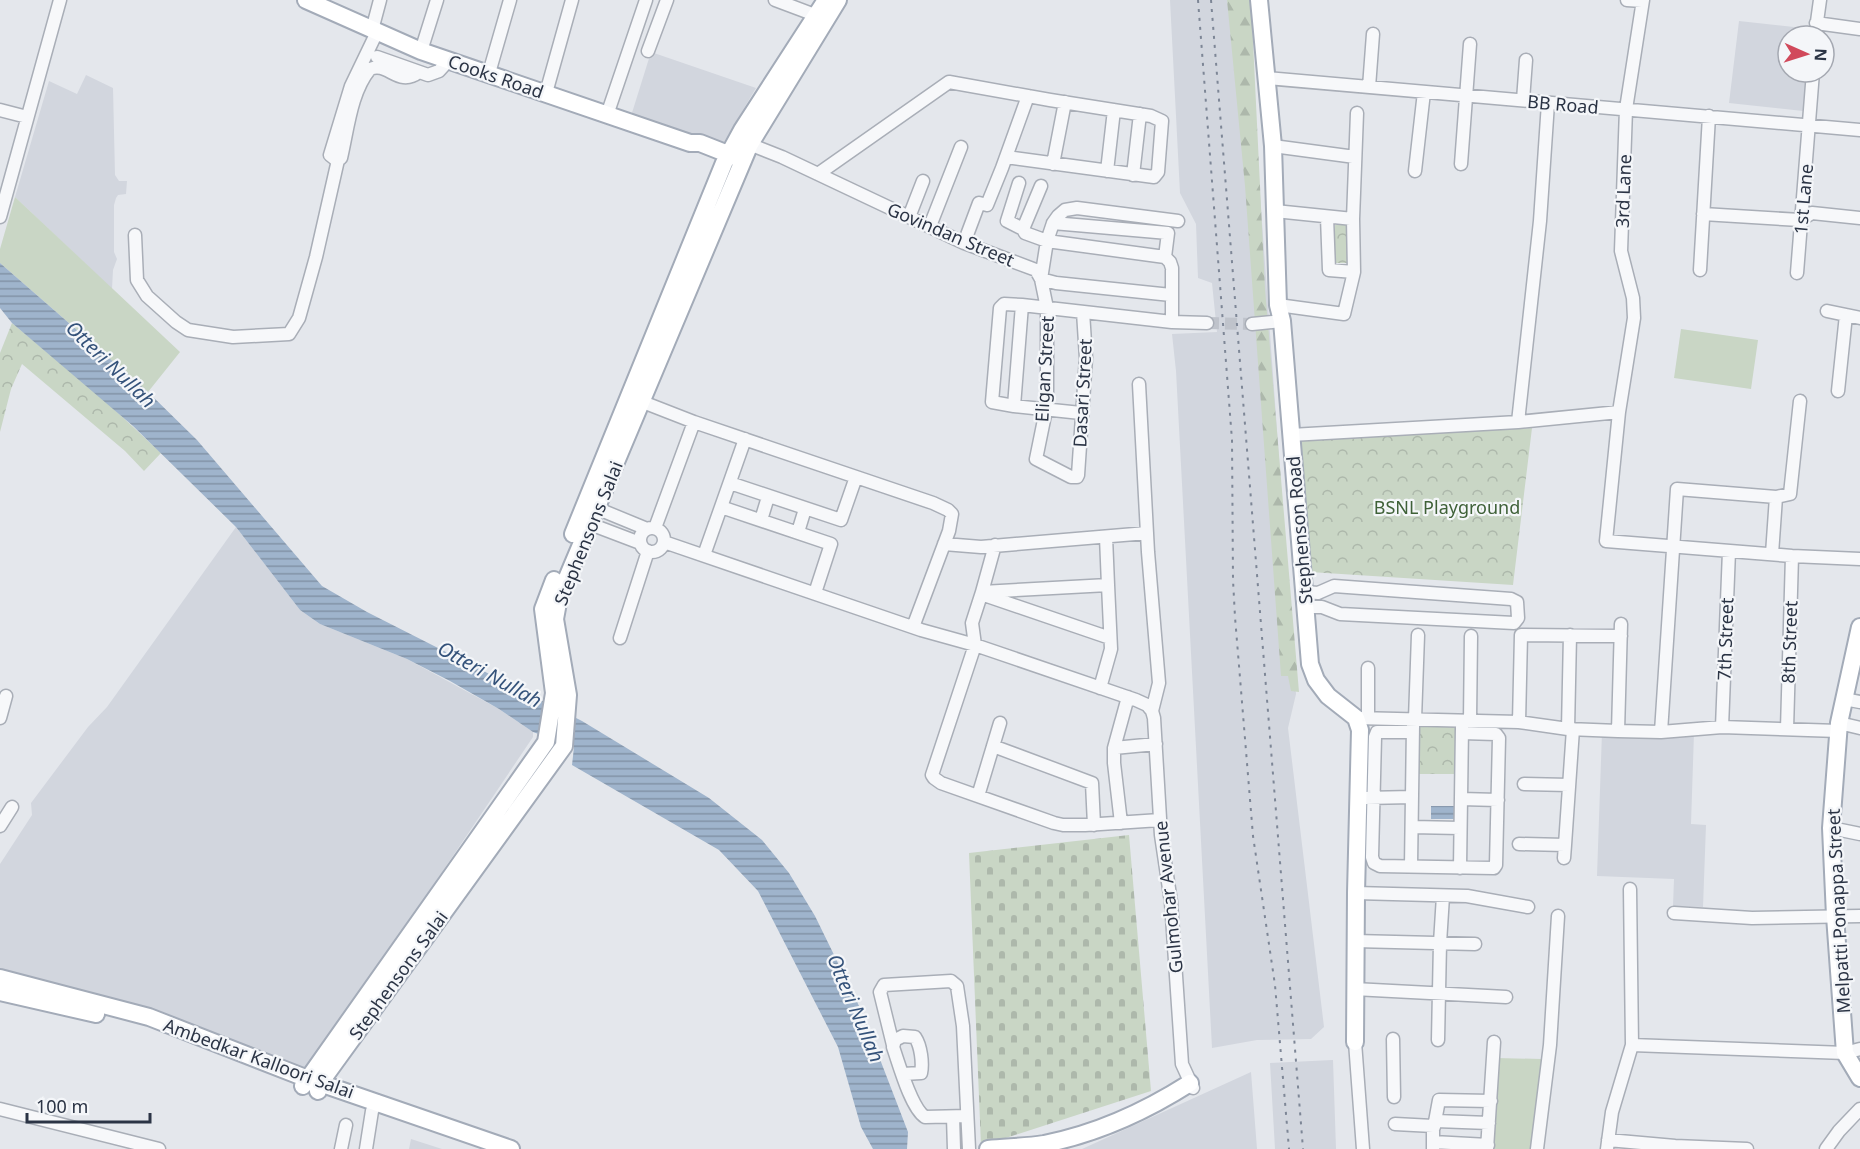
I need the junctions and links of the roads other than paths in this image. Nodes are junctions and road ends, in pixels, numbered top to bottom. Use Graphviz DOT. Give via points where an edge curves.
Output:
graph roads {
  1 [pos="60,0"];
  2 [pos="306,0"];
  3 [pos="380,0"];
  4 [pos="437,0"];
  5 [pos="510,0"];
  6 [pos="572,0"];
  7 [pos="646,0"];
  8 [pos="667,0"];
  9 [pos="775,0"];
  10 [pos="1259,0"];
  11 [pos="1627,0"];
  12 [pos="1820,0"];
  13 [pos="1643,1"];
  14 [pos="827,5"];
  15 [pos="1817,24"];
  16 [pos="1860,29"];
  17 [pos="1836,30"];
  18 [pos="374,31"];
  19 [pos="1373,34"];
  20 [pos="1470,44"];
  21 [pos="422,51"];
  22 [pos="648,51"];
  23 [pos="377,57"];
  24 [pos="449,60"];
  25 [pos="1526,60"];
  26 [pos="419,72"];
  27 [pos="489,73"];
  28 [pos="1266,78"];
  29 [pos="1812,84"];
  30 [pos="1369,87"];
  31 [pos="1424,92"];
  32 [pos="546,93"];
  33 [pos="1028,96"];
  34 [pos="1466,96"];
  35 [pos="1523,100"];
  36 [pos="1065,102"];
  37 [pos="1548,103"];
  38 [pos="1626,109"];
  39 [pos="0,110"];
  40 [pos="1114,110"];
  41 [pos="1357,113"];
  42 [pos="1140,114"];
  43 [pos="607,115"];
  44 [pos="1709,116"];
  45 [pos="27,117"];
  46 [pos="1809,124"];
  47 [pos="1860,130"];
  48 [pos="744,141"];
  49 [pos="1273,146"];
  50 [pos="961,147"];
  51 [pos="1006,157"];
  52 [pos="1355,157"];
  53 [pos="338,160"];
  54 [pos="733,162"];
  55 [pos="1053,164"];
  56 [pos="1461,164"];
  57 [pos="1107,171"];
  58 [pos="1415,171"];
  59 [pos="818,174"];
  60 [pos="1132,175"];
  61 [pos="923,181"];
  62 [pos="1019,183"];
  63 [pos="1041,186"];
  64 [pos="1275,211"];
  65 [pos="1703,214"];
  66 [pos="0,217"];
  67 [pos="1328,217"];
  68 [pos="909,218"];
  69 [pos="1860,218"];
  70 [pos="1353,219"];
  71 [pos="1178,220"];
  72 [pos="1800,220"];
  73 [pos="1053,223"];
  74 [pos="930,226"];
  75 [pos="1023,229"];
  76 [pos="135,235"];
  77 [pos="1047,241"];
  78 [pos="964,243"];
  79 [pos="1168,262"];
  80 [pos="1700,270"];
  81 [pos="1354,272"];
  82 [pos="1797,273"];
  83 [pos="1041,279"];
  84 [pos="1171,295"];
  85 [pos="1022,305"];
  86 [pos="1047,308"];
  87 [pos="1827,311"];
  88 [pos="1083,312"];
  89 [pos="1280,313"];
  90 [pos="1846,315"];
  91 [pos="1860,318"];
  92 [pos="1172,322"];
  93 [pos="1207,323"];
  94 [pos="1252,324"];
  95 [pos="1139,384"];
  96 [pos="1838,392"];
  97 [pos="635,399"];
  98 [pos="1800,401"];
  99 [pos="1014,406"];
  100 [pos="1046,410"];
  101 [pos="1619,412"];
  102 [pos="1081,413"];
  103 [pos="694,422"];
  104 [pos="1518,422"];
  105 [pos="1291,435"];
  106 [pos="746,439"];
  107 [pos="1078,475"];
  108 [pos="856,477"];
  109 [pos="730,483"];
  110 [pos="768,497"];
  111 [pos="1776,497"];
  112 [pos="721,507"];
  113 [pos="805,509"];
  114 [pos="593,516"];
  115 [pos="761,520"];
  116 [pos="651,528"];
  117 [pos="798,532"];
  118 [pos="1147,533"];
  119 [pos="1106,537"];
  120 [pos="664,542"];
  121 [pos="944,544"];
  122 [pos="994,545"];
  123 [pos="1674,546"];
  124 [pos="644,547"];
  125 [pos="1729,551"];
  126 [pos="1772,554"];
  127 [pos="704,555"];
  128 [pos="1792,556"];
  129 [pos="1860,559"];
  130 [pos="1108,585"];
  131 [pos="815,592"];
  132 [pos="982,594"];
  133 [pos="1315,599"];
  134 [pos="913,627"];
  135 [pos="1418,635"];
  136 [pos="1570,635"];
  137 [pos="1471,636"];
  138 [pos="1859,637"];
  139 [pos="620,638"];
  140 [pos="1110,639"];
  141 [pos="975,645"];
  142 [pos="1368,668"];
  143 [pos="1855,671"];
  144 [pos="1100,688"];
  145 [pos="561,694"];
  146 [pos="6,696"];
  147 [pos="1128,698"];
  148 [pos="1852,700"];
  149 [pos="1152,711"];
  150 [pos="1362,717"];
  151 [pos="0,718"];
  152 [pos="1414,719"];
  153 [pos="1466,720"];
  154 [pos="1519,722"];
  155 [pos="1000,723"];
  156 [pos="1722,727"];
  157 [pos="1838,727"];
  158 [pos="1860,728"];
  159 [pos="1570,729"];
  160 [pos="1786,729"];
  161 [pos="1618,731"];
  162 [pos="1413,732"];
  163 [pos="1661,732"];
  164 [pos="1462,733"];
  165 [pos="1156,744"];
  166 [pos="993,746"];
  167 [pos="1114,748"];
  168 [pos="1524,784"];
  169 [pos="1569,785"];
  170 [pos="978,796"];
  171 [pos="1412,797"];
  172 [pos="1366,798"];
  173 [pos="1461,800"];
  174 [pos="1498,800"];
  175 [pos="12,807"];
  176 [pos="1160,820"];
  177 [pos="1121,823"];
  178 [pos="1094,825"];
  179 [pos="0,826"];
  180 [pos="1412,826"];
  181 [pos="1460,828"];
  182 [pos="1831,828"];
  183 [pos="1860,834"];
  184 [pos="1519,844"];
  185 [pos="1411,866"];
  186 [pos="1460,867"];
  187 [pos="1630,889"];
  188 [pos="1356,893"];
  189 [pos="1443,896"];
  190 [pos="1528,907"];
  191 [pos="1674,913"];
  192 [pos="1558,916"];
  193 [pos="1835,916"];
  194 [pos="1860,916"];
  195 [pos="1355,941"];
  196 [pos="1440,943"];
  197 [pos="1475,944"];
  198 [pos="1,985"];
  199 [pos="1354,990"];
  200 [pos="1438,994"];
  201 [pos="1506,998"];
  202 [pos="1394,1039"];
  203 [pos="1438,1040"];
  204 [pos="1355,1042"];
  205 [pos="1494,1042"];
  206 [pos="893,1045"];
  207 [pos="1632,1046"];
  208 [pos="1853,1051"];
  209 [pos="903,1074"];
  210 [pos="1860,1078"];
  211 [pos="312,1085"];
  212 [pos="1192,1086"];
  213 [pos="1394,1097"];
  214 [pos="1491,1101"];
  215 [pos="374,1106"];
  216 [pos="0,1109"];
  217 [pos="1860,1109"];
  218 [pos="967,1116"];
  219 [pos="953,1117"];
  220 [pos="1489,1123"];
  221 [pos="1395,1124"];
  222 [pos="1435,1124"];
  223 [pos="346,1125"];
  224 [pos="1608,1144"];
  225 [pos="1057,1146"];
  226 [pos="1433,1146"];
  227 [pos="1488,1147"];
  228 [pos="159,1149"];
  229 [pos="341,1149"];
  230 [pos="366,1149"];
  231 [pos="485,1149"];
  232 [pos="510,1149"];
  233 [pos="954,1149"];
  234 [pos="969,1149"];
  235 [pos="988,1149"];
  236 [pos="1363,1149"];
  237 [pos="1537,1149"];
  238 [pos="1747,1149"];
  239 [pos="1826,1149"];
  1 -- 45 [label="street"];
  2 -- 18 [label="main road, Cooks Road"];
  3 -- 18 [label="street"];
  4 -- 21 [label="street"];
  5 -- 27 [label="street"];
  6 -- 32 [label="street"];
  7 -- 43 [label="street"];
  8 -- 22 [label="street"];
  9 -- 14 [label="street"];
  10 -- 28 [label="main road, Stephenson Road"];
  11 -- 13 [label="street"];
  12 -- 15 [label="street"];
  13 -- 38 [label="street, 3rd Lane"];
  14 -- 48 [label="main road, Stephensons Salai"];
  16 -- 17 [label="street"];
  18 -- 21 [label="main road, Cooks Road"];
  18 -- 53 [label="street" via="351,86 330,155"];
  19 -- 30 [label="street"];
  20 -- 34 [label="street"];
  21 -- 24 [label="main road, Cooks Road"];
  23 -- 26 [label="street"];
  24 -- 26 [label="street" via="431,75"];
  24 -- 27 [label="main road, Cooks Road"];
  25 -- 35 [label="street"];
  26 -- 53 [label="street" via="402,78 378,67 370,69 360,84"];
  27 -- 32 [label="main road, Cooks Road"];
  28 -- 30 [label="street, BB Road"];
  28 -- 49 [label="main road, Stephenson Road"];
  29 -- 46 [label="street, 1st Lane"];
  30 -- 31 [label="street, BB Road"];
  31 -- 34 [label="street, BB Road"];
  31 -- 58 [label="street"];
  32 -- 43 [label="main road, Cooks Road"];
  33 -- 36 [label="street"];
  33 -- 51 [label="street"];
  33 -- 59 [label="street" via="949,82"];
  34 -- 35 [label="street, BB Road"];
  34 -- 56 [label="street"];
  35 -- 37 [label="street, BB Road"];
  36 -- 40 [label="street"];
  36 -- 55 [label="street"];
  37 -- 38 [label="street, BB Road"];
  37 -- 104 [label="street" via="1540,221"];
  38 -- 44 [label="street, BB Road"];
  38 -- 101 [label="street, 3rd Lane" via="1621,251 1634,318"];
  39 -- 45 [label="street"];
  40 -- 42 [label="street"];
  40 -- 57 [label="street"];
  41 -- 52 [label="street"];
  42 -- 60 [label="street"];
  42 -- 60 [label="street" via="1162,121 1158,172 1154,177"];
  43 -- 54 [label="main road, Cooks Road" via="700,143"];
  44 -- 46 [label="street, BB Road"];
  44 -- 65 [label="street"];
  45 -- 66 [label="street"];
  46 -- 47 [label="street, BB Road"];
  46 -- 72 [label="street, 1st Lane"];
  48 -- 54 [label="main road, Stephensons Salai"];
  48 -- 59 [label="street, Govindan Street"];
  49 -- 52 [label="street"];
  49 -- 64 [label="main road, Stephenson Road"];
  50 -- 74 [label="street"];
  51 -- 55 [label="street"];
  51 -- 78 [label="street" via="987,205 979,203"];
  52 -- 70 [label="street"];
  53 -- 76 [label="street" via="299,318 289,334 233,337 188,330 147,296 137,280"];
  54 -- 97 [label="main road, Stephensons Salai"];
  55 -- 57 [label="street"];
  57 -- 60 [label="street"];
  59 -- 68 [label="street, Govindan Street"];
  61 -- 68 [label="street"];
  62 -- 75 [label="street" via="1007,221"];
  63 -- 75 [label="street"];
  64 -- 67 [label="street"];
  64 -- 89 [label="main road, Stephenson Road"];
  65 -- 72 [label="street"];
  65 -- 80 [label="street"];
  67 -- 70 [label="street"];
  67 -- 81 [label="street" via="1329,270"];
  68 -- 74 [label="street, Govindan Street"];
  69 -- 72 [label="street" via="1812,213"];
  70 -- 81 [label="street"];
  71 -- 73 [label="street" via="1077,208 1065,210"];
  72 -- 82 [label="street, 1st Lane"];
  73 -- 77 [label="street"];
  73 -- 79 [label="street" via="1168,233"];
  74 -- 78 [label="street, Govindan Street"];
  75 -- 77 [label="street"];
  77 -- 79 [label="street"];
  77 -- 83 [label="street"];
  78 -- 83 [label="street, Govindan Street" via="1036,270"];
  79 -- 84 [label="street"];
  81 -- 89 [label="street" via="1344,314"];
  83 -- 84 [label="street, Govindan Street"];
  83 -- 86 [label="street, Eligan Street"];
  84 -- 92 [label="street"];
  85 -- 86 [label="street"];
  85 -- 99 [label="street"];
  85 -- 99 [label="street" via="1006,303 1000,308 992,402"];
  86 -- 88 [label="street"];
  86 -- 100 [label="street, Eligan Street"];
  87 -- 90 [label="street"];
  88 -- 92 [label="street"];
  88 -- 102 [label="street, Dasari Street" via="1086,358"];
  89 -- 94 [label="street"];
  89 -- 105 [label="main road, Stephenson Road"];
  90 -- 91 [label="street"];
  90 -- 96 [label="street"];
  92 -- 93 [label="street"];
  95 -- 118 [label="street"];
  97 -- 103 [label="street"];
  97 -- 114 [label="main road, Stephensons Salai"];
  97 -- 145 [label="main road, Stephensons Salai" via="543,609"];
  98 -- 111 [label="street" via="1790,494"];
  99 -- 100 [label="street"];
  100 -- 102 [label="street"];
  100 -- 107 [label="street, Eligan Street" via="1036,459 1071,477"];
  101 -- 104 [label="street"];
  101 -- 123 [label="street, 3rd Lane" via="1606,541"];
  102 -- 107 [label="street, Dasari Street"];
  103 -- 106 [label="street"];
  103 -- 116 [label="street"];
  104 -- 105 [label="street"];
  105 -- 133 [label="main road, Stephenson Road"];
  106 -- 108 [label="street"];
  106 -- 109 [label="street"];
  108 -- 113 [label="street" via="840,520"];
  108 -- 121 [label="street" via="948,510 952,518"];
  109 -- 110 [label="street"];
  109 -- 112 [label="street"];
  110 -- 113 [label="street"];
  110 -- 115 [label="street"];
  111 -- 123 [label="street" via="1677,489"];
  111 -- 126 [label="street"];
  112 -- 115 [label="street"];
  112 -- 127 [label="street"];
  113 -- 117 [label="street"];
  114 -- 116 [label="street"];
  114 -- 124 [label="street"];
  114 -- 145 [label="main road, Stephensons Salai" via="559,597 555,619"];
  115 -- 117 [label="street"];
  116 -- 120 [label="street" via="662,533"];
  116 -- 124 [label="street" via="640,538"];
  117 -- 131 [label="street" via="831,544"];
  118 -- 119 [label="street"];
  118 -- 149 [label="street" via="1159,683"];
  119 -- 122 [label="street"];
  119 -- 130 [label="street"];
  120 -- 124 [label="street" via="658,550"];
  120 -- 127 [label="street"];
  121 -- 122 [label="street"];
  121 -- 134 [label="street"];
  122 -- 132 [label="street"];
  123 -- 125 [label="street"];
  123 -- 163 [label="street"];
  124 -- 139 [label="street"];
  125 -- 126 [label="street"];
  125 -- 156 [label="street, 7th Street"];
  126 -- 128 [label="street"];
  127 -- 131 [label="street"];
  128 -- 129 [label="street"];
  128 -- 160 [label="street, 8th Street"];
  130 -- 132 [label="street"];
  130 -- 140 [label="street"];
  131 -- 134 [label="street"];
  132 -- 140 [label="street"];
  132 -- 141 [label="street" via="972,622"];
  133 -- 133 [label="street" via="1340,614 1510,623 1518,618 1517,602 1511,599 1337,586"];
  133 -- 150 [label="main road, Stephenson Road" via="1310,664 1316,680 1328,696"];
  134 -- 141 [label="street"];
  135 -- 152 [label="street"];
  136 -- 154 [label="street" via="1521,634"];
  136 -- 159 [label="street"];
  136 -- 161 [label="street" via="1621,630"];
  137 -- 153 [label="street"];
  138 -- 143 [label="main road, Melpatti Ponappa Street"];
  140 -- 144 [label="street"];
  141 -- 144 [label="street"];
  141 -- 170 [label="street" via="932,775 941,783"];
  142 -- 150 [label="street"];
  143 -- 148 [label="main road, Melpatti Ponappa Street"];
  144 -- 147 [label="street"];
  145 -- 211 [label="main road, Stephensons Salai" via="546,742"];
  145 -- 211 [label="main road, Stephensons Salai" via="564,746"];
  146 -- 151 [label="street"];
  147 -- 149 [label="street"];
  147 -- 167 [label="street"];
  148 -- 157 [label="main road, Melpatti Ponappa Street"];
  149 -- 165 [label="street, Gulmohar Avenue"];
  150 -- 152 [label="street"];
  150 -- 172 [label="main road"];
  152 -- 153 [label="street"];
  152 -- 162 [label="street"];
  153 -- 154 [label="street"];
  153 -- 164 [label="street"];
  154 -- 159 [label="street"];
  155 -- 166 [label="street"];
  156 -- 160 [label="street"];
  156 -- 163 [label="street"];
  157 -- 158 [label="street"];
  157 -- 160 [label="street"];
  157 -- 182 [label="main road, Melpatti Ponappa Street"];
  159 -- 161 [label="street"];
  159 -- 169 [label="street"];
  161 -- 163 [label="street"];
  162 -- 171 [label="street"];
  162 -- 172 [label="street" via="1377,732"];
  164 -- 173 [label="street"];
  164 -- 174 [label="street" via="1499,735"];
  165 -- 167 [label="street"];
  165 -- 176 [label="street, Gulmohar Avenue"];
  166 -- 170 [label="street"];
  166 -- 178 [label="street" via="1092,783"];
  167 -- 177 [label="street"];
  168 -- 169 [label="street"];
  169 -- 184 [label="street" via="1565,852"];
  170 -- 178 [label="street" via="1054,823"];
  171 -- 172 [label="street"];
  171 -- 180 [label="street"];
  172 -- 185 [label="street" via="1374,863"];
  172 -- 188 [label="main road"];
  173 -- 174 [label="street"];
  173 -- 181 [label="street"];
  174 -- 186 [label="street" via="1496,867"];
  175 -- 179 [label="street"];
  176 -- 177 [label="street"];
  176 -- 212 [label="street, Gulmohar Avenue" via="1171,902 1181,1057"];
  177 -- 178 [label="street"];
  180 -- 181 [label="street"];
  180 -- 185 [label="street"];
  181 -- 186 [label="street"];
  182 -- 183 [label="street"];
  182 -- 193 [label="main road, Melpatti Ponappa Street"];
  185 -- 186 [label="street"];
  187 -- 207 [label="street"];
  188 -- 189 [label="street"];
  188 -- 195 [label="main road"];
  189 -- 190 [label="street" via="1467,896"];
  189 -- 196 [label="street"];
  191 -- 193 [label="street" via="1752,918"];
  192 -- 237 [label="street" via="1550,1045"];
  193 -- 194 [label="street"];
  193 -- 208 [label="main road, Melpatti Ponappa Street"];
  195 -- 196 [label="street"];
  195 -- 199 [label="main road"];
  196 -- 197 [label="street"];
  196 -- 200 [label="street"];
  198 -- 211 [label="main road, Ambedkar Kalloori Salai" via="149,1017"];
  199 -- 200 [label="street"];
  199 -- 204 [label="main road"];
  200 -- 201 [label="street"];
  200 -- 203 [label="street"];
  202 -- 213 [label="street"];
  204 -- 236 [label="street"];
  205 -- 214 [label="street"];
  206 -- 209 [label="street"];
  206 -- 209 [label="street" via="903,1036 915,1037 918,1042 921,1074"];
  206 -- 218 [label="street" via="880,992 884,985 951,981 957,986"];
  207 -- 208 [label="street"];
  207 -- 224 [label="street" via="1612,1112"];
  208 -- 210 [label="main road"];
  209 -- 219 [label="street" via="920,1114"];
  211 -- 215 [label="main road, Ambedkar Kalloori Salai"];
  212 -- 225 [label="main road"];
  214 -- 220 [label="street"];
  214 -- 222 [label="street" via="1441,1099"];
  215 -- 230 [label="street"];
  215 -- 231 [label="main road, Ambedkar Kalloori Salai"];
  215 -- 232 [label="main road, Ambedkar Kalloori Salai"];
  216 -- 228 [label="street"];
  217 -- 239 [label="street"];
  218 -- 219 [label="street"];
  218 -- 234 [label="street"];
  219 -- 233 [label="street"];
  220 -- 222 [label="street"];
  220 -- 227 [label="street"];
  221 -- 222 [label="street"];
  222 -- 226 [label="street"];
  223 -- 229 [label="street"];
  224 -- 238 [label="street"];
  225 -- 235 [label="main road"];
  226 -- 227 [label="street"];
}
